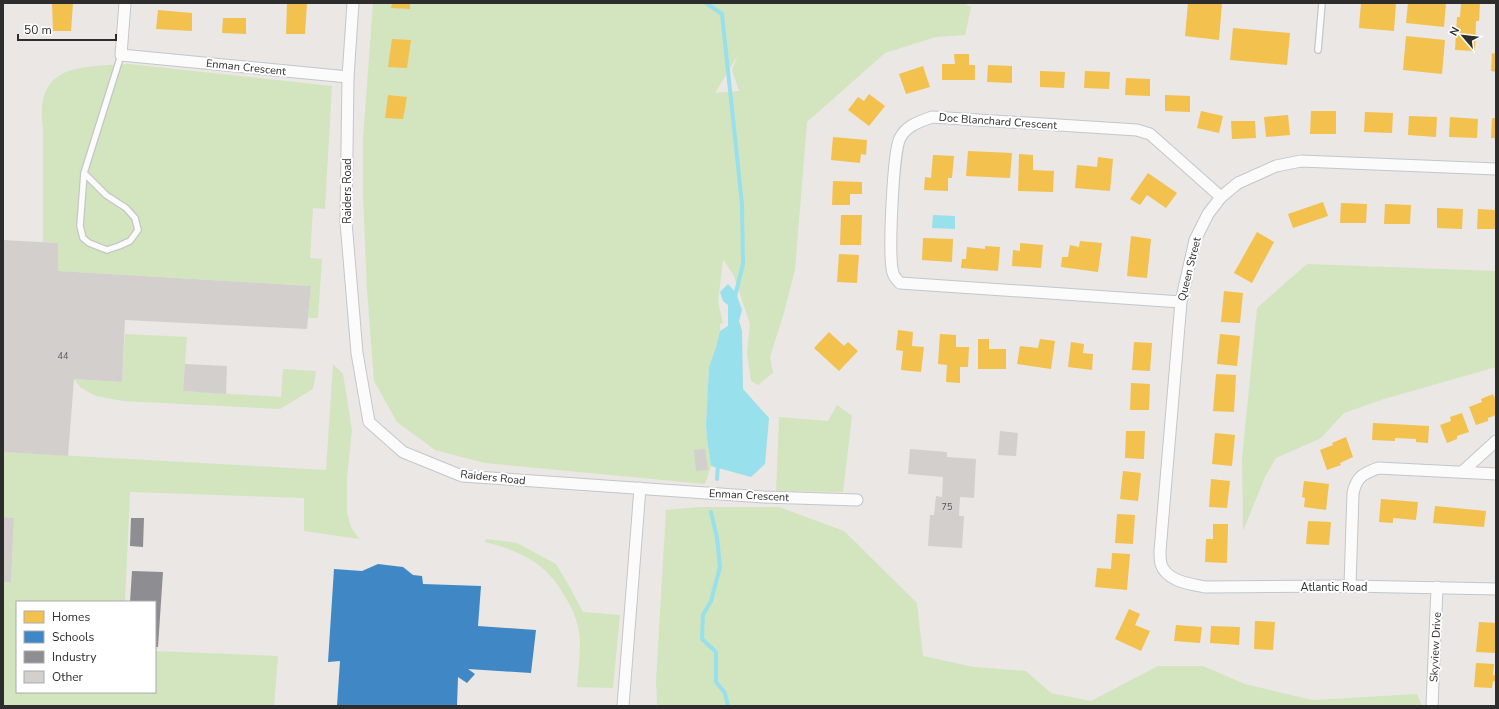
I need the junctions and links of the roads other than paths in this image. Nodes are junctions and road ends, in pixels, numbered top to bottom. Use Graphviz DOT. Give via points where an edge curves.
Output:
graph roads {
  1 [pos="125,3"];
  2 [pos="353,3"];
  3 [pos="1322,3"];
  4 [pos="1318,50"];
  5 [pos="121,55"];
  6 [pos="348,77"];
  7 [pos="1496,168"];
  8 [pos="84,173"];
  9 [pos="1221,197"];
  10 [pos="1180,302"];
  11 [pos="1496,442"];
  12 [pos="1462,472"];
  13 [pos="1496,474"];
  14 [pos="640,488"];
  15 [pos="857,500"];
  16 [pos="1174,579"];
  17 [pos="1350,586"];
  18 [pos="1437,587"];
  19 [pos="1496,589"];
  20 [pos="623,706"];
  21 [pos="1432,706"];
  1 -- 5 [label="street"];
  2 -- 6 [label="street"];
  3 -- 4 [label="lane"];
  5 -- 6 [label="street, Enman Crescent"];
  5 -- 8 [label="lane"];
  6 -- 14 [label="street, Raiders Road" via="346,222 357,353 369,422 403,452 462,476"];
  7 -- 9 [label="street, Queen Street" via="1301,161 1255,174 1238,183"];
  8 -- 8 [label="lane" via="80,226 83,238 107,250 130,241 138,230 135,218"];
  9 -- 10 [label="street, Queen Street" via="1194,240"];
  9 -- 10 [label="street, Doc Blanchard Crescent" via="1150,134 1137,130 932,116 910,126 900,139 895,157 891,248 893,274 900,283"];
  10 -- 16 [label="street, Queen Street" via="1160,551 1161,564"];
  11 -- 12 [label="street"];
  12 -- 13 [label="street"];
  12 -- 17 [label="street" via="1378,468 1364,473 1356,481 1353,493"];
  14 -- 15 [label="street, Enman Crescent" via="764,497"];
  14 -- 20 [label="street"];
  16 -- 17 [label="street, Atlantic Road" via="1205,588"];
  17 -- 18 [label="street, Atlantic Road"];
  18 -- 19 [label="street, Atlantic Road"];
  18 -- 21 [label="street, Skyview Drive"];
}
